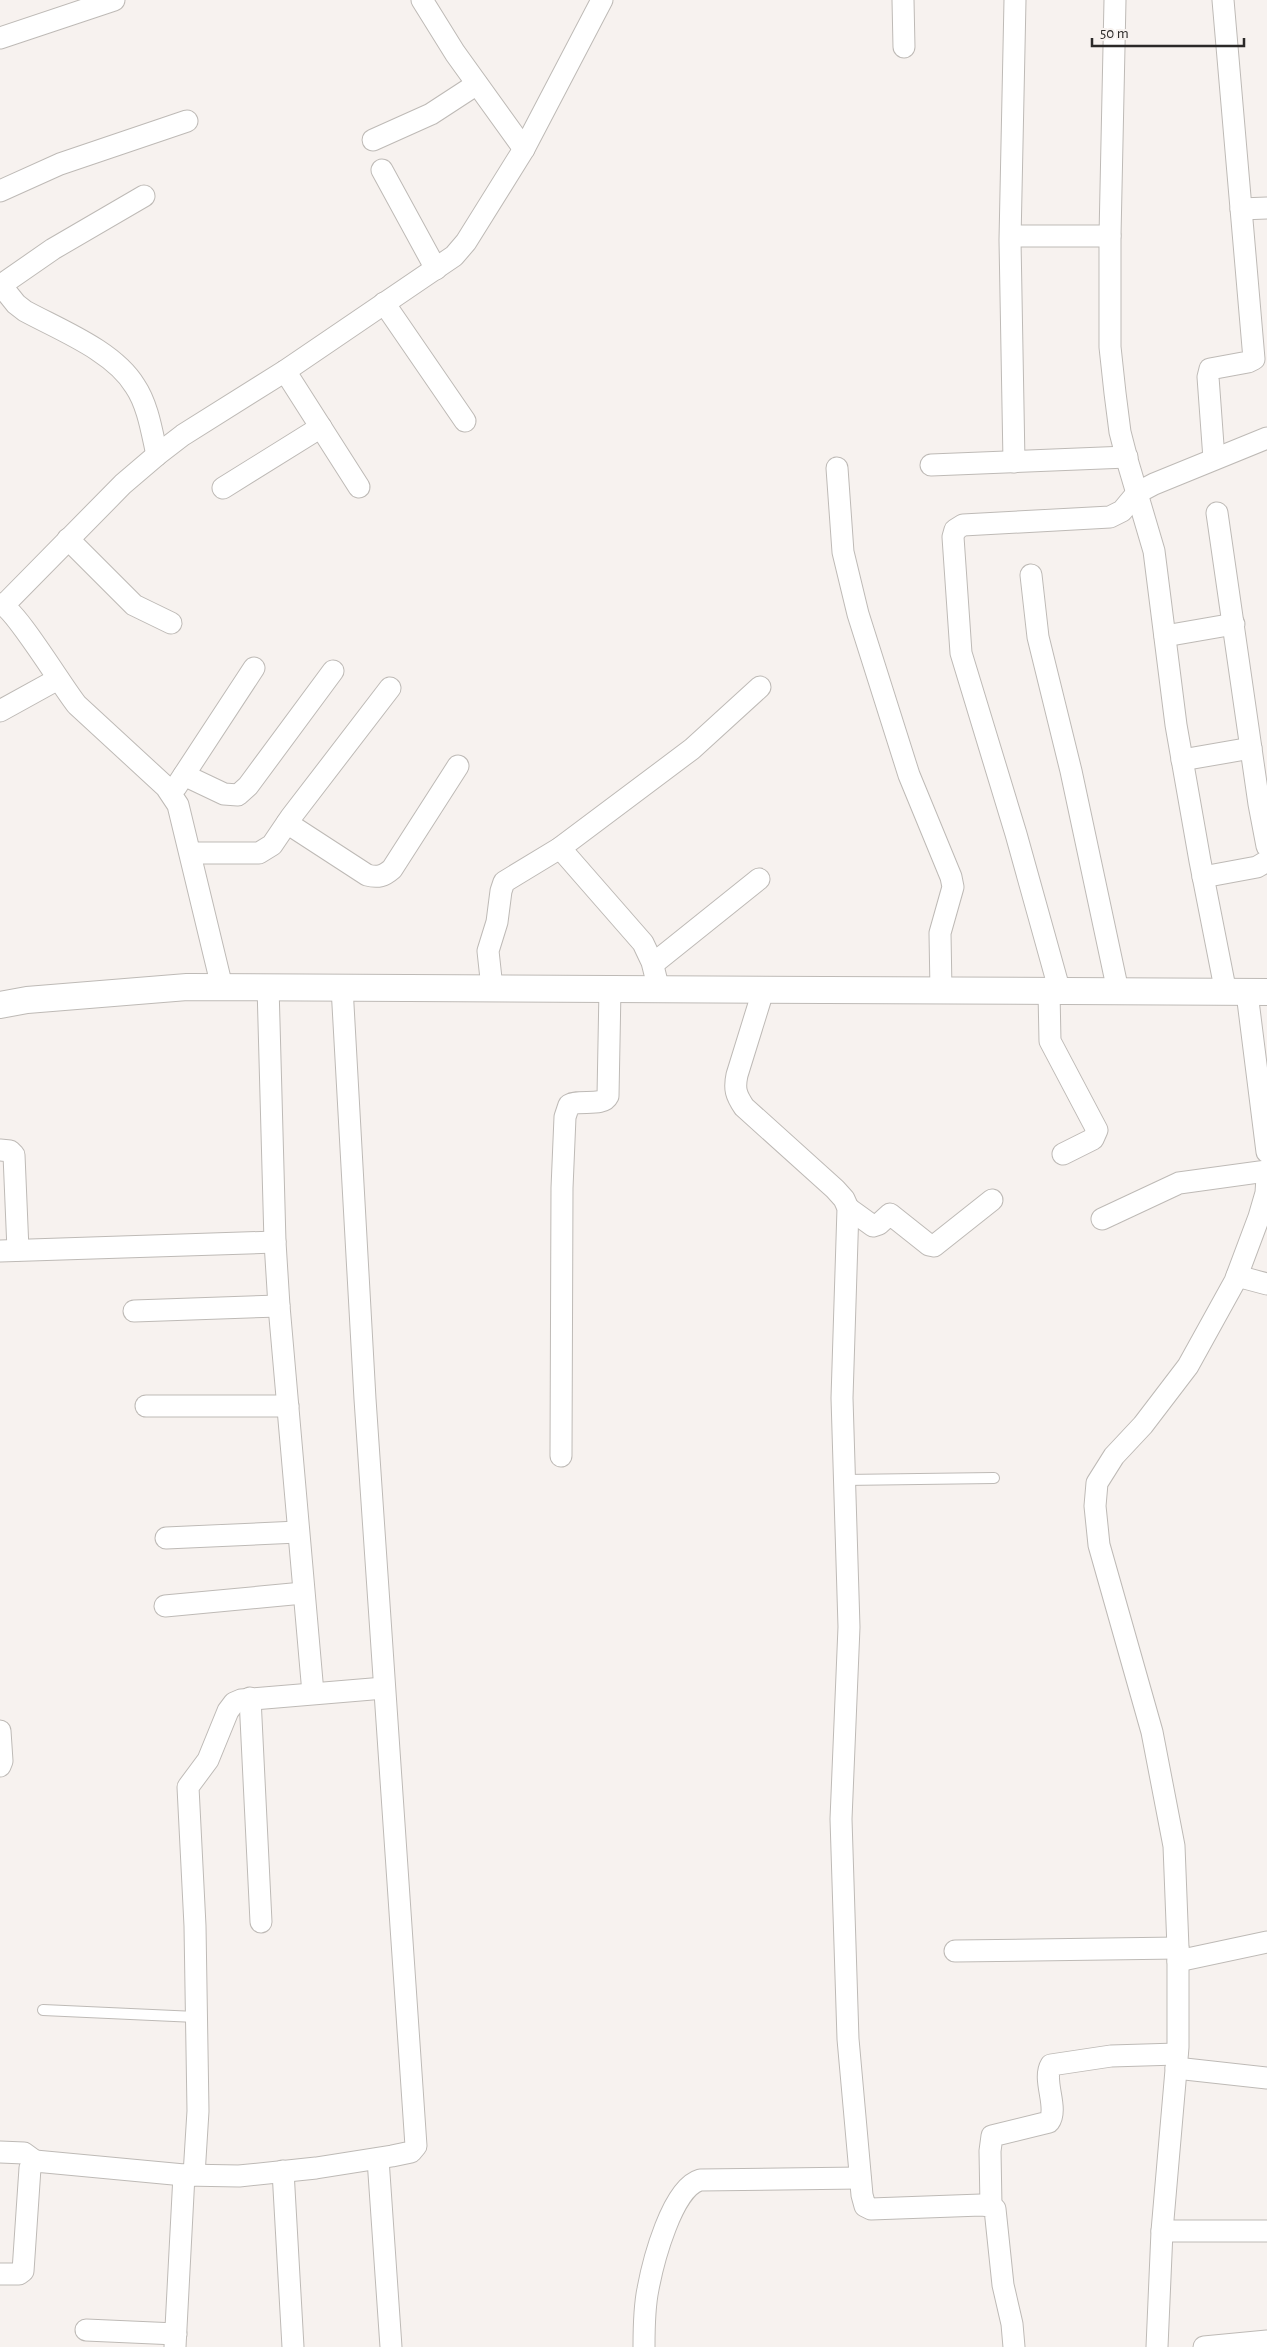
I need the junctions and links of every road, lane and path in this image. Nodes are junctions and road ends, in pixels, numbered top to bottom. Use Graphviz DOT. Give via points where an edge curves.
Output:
graph roads {
  1 [pos="114,0"];
  2 [pos="422,0"];
  3 [pos="602,0"];
  4 [pos="904,0"];
  5 [pos="1015,0"];
  6 [pos="1116,0"];
  7 [pos="1223,0"];
  8 [pos="0,38"];
  9 [pos="904,47"];
  10 [pos="477,84"];
  11 [pos="187,121"];
  12 [pos="373,140"];
  13 [pos="524,149"];
  14 [pos="382,170"];
  15 [pos="0,191"];
  16 [pos="144,196"];
  17 [pos="1267,208"];
  18 [pos="1241,209"];
  19 [pos="1011,236"];
  20 [pos="1110,236"];
  21 [pos="436,269"];
  22 [pos="0,285"];
  23 [pos="384,303"];
  24 [pos="285,371"];
  25 [pos="465,421"];
  26 [pos="321,427"];
  27 [pos="1267,438"];
  28 [pos="157,455"];
  29 [pos="1127,458"];
  30 [pos="1214,459"];
  31 [pos="1014,462"];
  32 [pos="931,465"];
  33 [pos="837,468"];
  34 [pos="359,487"];
  35 [pos="223,488"];
  36 [pos="1139,497"];
  37 [pos="1217,513"];
  38 [pos="68,539"];
  39 [pos="1031,575"];
  40 [pos="2,605"];
  41 [pos="171,623"];
  42 [pos="1234,624"];
  43 [pos="1165,636"];
  44 [pos="254,668"];
  45 [pos="333,671"];
  46 [pos="58,679"];
  47 [pos="760,687"];
  48 [pos="390,688"];
  49 [pos="0,711"];
  50 [pos="1251,748"];
  51 [pos="1182,760"];
  52 [pos="458,766"];
  53 [pos="184,775"];
  54 [pos="172,793"];
  55 [pos="287,823"];
  56 [pos="1267,846"];
  57 [pos="560,848"];
  58 [pos="191,854"];
  59 [pos="1267,861"];
  60 [pos="1203,877"];
  61 [pos="759,879"];
  62 [pos="652,964"];
  63 [pos="222,987"];
  64 [pos="492,988"];
  65 [pos="659,990"];
  66 [pos="940,991"];
  67 [pos="1118,991"];
  68 [pos="1247,998"];
  69 [pos="1051,1002"];
  70 [pos="269,1003"];
  71 [pos="610,1003"];
  72 [pos="760,1003"];
  73 [pos="342,1004"];
  74 [pos="0,1005"];
  75 [pos="0,1150"];
  76 [pos="1267,1152"];
  77 [pos="1063,1154"];
  78 [pos="1267,1171"];
  79 [pos="1267,1177"];
  80 [pos="992,1200"];
  81 [pos="848,1208"];
  82 [pos="1102,1219"];
  83 [pos="275,1242"];
  84 [pos="9,1250"];
  85 [pos="1237,1276"];
  86 [pos="1267,1284"];
  87 [pos="279,1306"];
  88 [pos="134,1310"];
  89 [pos="146,1406"];
  90 [pos="288,1406"];
  91 [pos="561,1456"];
  92 [pos="994,1478"];
  93 [pos="844,1480"];
  94 [pos="298,1532"];
  95 [pos="166,1538"];
  96 [pos="303,1593"];
  97 [pos="165,1606"];
  98 [pos="384,1688"];
  99 [pos="313,1693"];
  100 [pos="250,1698"];
  101 [pos="0,1731"];
  102 [pos="0,1766"];
  103 [pos="261,1922"];
  104 [pos="1267,1942"];
  105 [pos="955,1951"];
  106 [pos="1178,1955"];
  107 [pos="43,2010"];
  108 [pos="196,2017"];
  109 [pos="1177,2061"];
  110 [pos="1267,2078"];
  111 [pos="0,2152"];
  112 [pos="378,2158"];
  113 [pos="35,2161"];
  114 [pos="283,2172"];
  115 [pos="189,2175"];
  116 [pos="860,2178"];
  117 [pos="991,2206"];
  118 [pos="1162,2230"];
  119 [pos="1267,2231"];
  120 [pos="0,2274"];
  121 [pos="86,2330"];
  122 [pos="1267,2340"];
  123 [pos="176,2341"];
  124 [pos="293,2347"];
  125 [pos="391,2347"];
  126 [pos="644,2347"];
  127 [pos="1014,2347"];
  128 [pos="1157,2347"];
  129 [pos="1204,2347"];
  1 -- 8 [label="street"];
  2 -- 10 [label="street" via="434,23"];
  3 -- 13 [label="street"];
  4 -- 9 [label="street"];
  5 -- 19 [label="street"];
  6 -- 20 [label="street"];
  7 -- 18 [label="street"];
  10 -- 12 [label="street" via="431,114"];
  10 -- 13 [label="street"];
  11 -- 15 [label="street" via="60,164"];
  13 -- 21 [label="street" via="466,242"];
  14 -- 21 [label="street"];
  16 -- 22 [label="street" via="53,249"];
  17 -- 18 [label="street"];
  18 -- 30 [label="street" via="1254,359 1210,369"];
  19 -- 20 [label="street"];
  19 -- 31 [label="street"];
  20 -- 29 [label="street" via="1110,347 1120,432"];
  21 -- 23 [label="street"];
  22 -- 28 [label="street" via="16,304 88,345 120,368 141,395"];
  23 -- 24 [label="street"];
  23 -- 25 [label="street"];
  24 -- 26 [label="street"];
  24 -- 28 [label="street"];
  26 -- 34 [label="street"];
  26 -- 35 [label="street"];
  27 -- 30 [label="street"];
  28 -- 38 [label="street"];
  29 -- 31 [label="street"];
  29 -- 36 [label="street"];
  30 -- 36 [label="street" via="1170,476"];
  31 -- 32 [label="street"];
  33 -- 66 [label="street" via="842,538 858,614 909,775 951,876 953,887 940,933"];
  36 -- 43 [label="street" via="1154,551"];
  36 -- 69 [label="street" via="1110,517 963,525 955,530 953,537 962,653 1016,834"];
  37 -- 42 [label="street"];
  38 -- 40 [label="street"];
  38 -- 41 [label="street" via="134,605"];
  39 -- 67 [label="street" via="1038,637 1071,771"];
  40 -- 46 [label="street" via="26,631"];
  42 -- 43 [label="street"];
  42 -- 50 [label="street"];
  43 -- 51 [label="street"];
  44 -- 53 [label="street"];
  45 -- 53 [label="street" via="238,795 224,794"];
  46 -- 49 [label="street"];
  46 -- 54 [label="street" via="78,704"];
  47 -- 57 [label="street" via="692,749"];
  48 -- 55 [label="street"];
  50 -- 51 [label="street"];
  50 -- 56 [label="street"];
  51 -- 60 [label="street"];
  52 -- 55 [label="street" via="385,876 367,875"];
  53 -- 54 [label="street"];
  54 -- 58 [label="street" via="185,825"];
  55 -- 58 [label="street" via="272,845 259,853"];
  57 -- 62 [label="street" via="643,943"];
  57 -- 64 [label="street" via="508,879 502,886 488,956"];
  58 -- 63 [label="street"];
  59 -- 60 [label="street" via="1258,867"];
  60 -- 68 [label="street"];
  61 -- 62 [label="street"];
  62 -- 65 [label="street"];
  63 -- 70 [label="street"];
  63 -- 74 [label="street" via="187,987"];
  64 -- 71 [label="street"];
  64 -- 73 [label="street"];
  65 -- 71 [label="street"];
  65 -- 72 [label="street"];
  66 -- 69 [label="street"];
  66 -- 72 [label="street"];
  67 -- 68 [label="street"];
  67 -- 69 [label="street"];
  68 -- 76 [label="street"];
  69 -- 77 [label="street" via="1050,1041 1097,1130 1093,1138"];
  70 -- 73 [label="street"];
  70 -- 83 [label="street"];
  71 -- 91 [label="street" via="608,1096 602,1101 569,1105 565,1118"];
  72 -- 81 [label="street" via="736,1081 736,1096 744,1107 835,1189"];
  73 -- 98 [label="street"];
  75 -- 84 [label="street" via="14,1155"];
  78 -- 82 [label="street" via="1179,1183"];
  79 -- 85 [label="street" via="1266,1194"];
  80 -- 81 [label="street" via="934,1246 890,1214 872,1226"];
  81 -- 93 [label="street" via="842,1398"];
  83 -- 84 [label="street"];
  83 -- 87 [label="street"];
  85 -- 86 [label="street"];
  85 -- 106 [label="street" via="1188,1366 1143,1425 1114,1456 1097,1483 1096,1491 1099,1545 1152,1732 1174,1846"];
  87 -- 88 [label="street"];
  87 -- 90 [label="street"];
  89 -- 90 [label="street"];
  90 -- 94 [label="street"];
  92 -- 93 [label="lane"];
  93 -- 116 [label="street" via="849,1628 841,1819 843,1944"];
  94 -- 95 [label="street"];
  94 -- 96 [label="street"];
  96 -- 97 [label="street"];
  96 -- 99 [label="street"];
  98 -- 99 [label="street"];
  98 -- 112 [label="street" via="417,2139 411,2152"];
  99 -- 100 [label="street"];
  100 -- 103 [label="street"];
  100 -- 108 [label="street" via="234,1703 228,1711 208,1760 188,1787"];
  101 -- 102 [label="street"];
  104 -- 106 [label="street"];
  105 -- 106 [label="street"];
  106 -- 109 [label="street"];
  107 -- 108 [label="lane"];
  108 -- 115 [label="street" via="198,2111"];
  109 -- 110 [label="street"];
  109 -- 117 [label="street" via="1111,2056 1051,2065 1048,2073 1052,2114 1049,2122 992,2136"];
  109 -- 118 [label="street"];
  111 -- 113 [label="street" via="24,2153"];
  112 -- 114 [label="street"];
  112 -- 125 [label="street"];
  113 -- 115 [label="street"];
  113 -- 120 [label="street" via="30,2168 23,2271"];
  114 -- 115 [label="street" via="239,2176"];
  114 -- 124 [label="street"];
  115 -- 123 [label="street"];
  116 -- 117 [label="street" via="865,2206 871,2209"];
  116 -- 126 [label="street" via="700,2180 686,2188 680,2195 652,2266 644,2318"];
  117 -- 127 [label="street" via="997,2214 1003,2286"];
  118 -- 119 [label="street"];
  118 -- 128 [label="street"];
  121 -- 123 [label="street"];
  122 -- 129 [label="street"];
}
